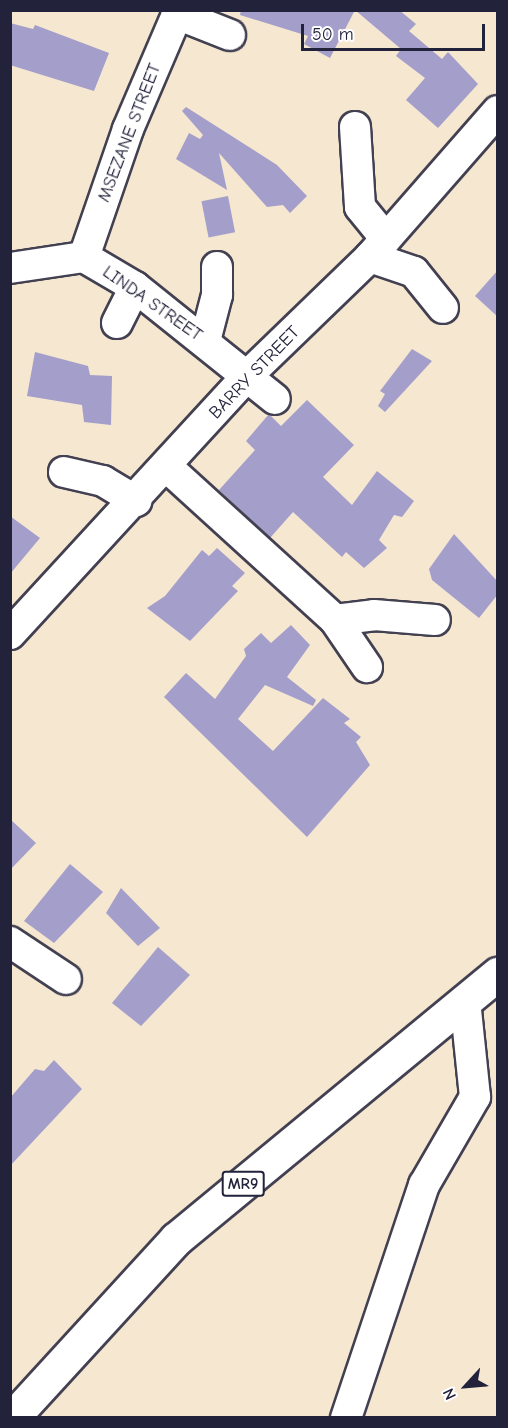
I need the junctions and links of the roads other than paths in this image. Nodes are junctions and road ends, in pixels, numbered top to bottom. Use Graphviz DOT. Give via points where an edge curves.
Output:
graph roads {
  1 [pos="178,12"];
  2 [pos="230,34"];
  3 [pos="494,122"];
  4 [pos="355,127"];
  5 [pos="378,248"];
  6 [pos="84,257"];
  7 [pos="217,267"];
  8 [pos="10,268"];
  9 [pos="135,287"];
  10 [pos="443,308"];
  11 [pos="117,324"];
  12 [pos="205,341"];
  13 [pos="250,373"];
  14 [pos="275,399"];
  15 [pos="167,467"];
  16 [pos="64,472"];
  17 [pos="136,501"];
  18 [pos="335,620"];
  19 [pos="435,620"];
  20 [pos="10,634"];
  21 [pos="368,667"];
  22 [pos="10,942"];
  23 [pos="498,974"];
  24 [pos="66,979"];
  25 [pos="465,1001"];
  26 [pos="12,1418"];
  27 [pos="346,1418"];
  1 -- 2 [label="street"];
  1 -- 6 [label="street, MSEZANE STREET" via="128,129"];
  3 -- 5 [label="street, BARRY STREET"];
  4 -- 5 [label="street" via="360,207"];
  5 -- 10 [label="street" via="414,272"];
  5 -- 13 [label="street, BARRY STREET"];
  6 -- 8 [label="street, LINDA STREET"];
  6 -- 9 [label="street, LINDA STREET"];
  7 -- 12 [label="street" via="217,295"];
  9 -- 11 [label="street"];
  9 -- 12 [label="street, LINDA STREET"];
  12 -- 13 [label="street, LINDA STREET"];
  13 -- 14 [label="street, LINDA STREET"];
  13 -- 15 [label="street, BARRY STREET"];
  15 -- 17 [label="street, BARRY STREET"];
  15 -- 18 [label="street"];
  16 -- 17 [label="street" via="104,481"];
  17 -- 20 [label="street, BARRY STREET"];
  18 -- 19 [label="street" via="374,615"];
  18 -- 21 [label="street"];
  22 -- 24 [label="street"];
  23 -- 25 [label="main road, MR9"];
  25 -- 26 [label="main road, MR9" via="176,1239"];
  25 -- 27 [label="street" via="475,1097 424,1185"];
}
